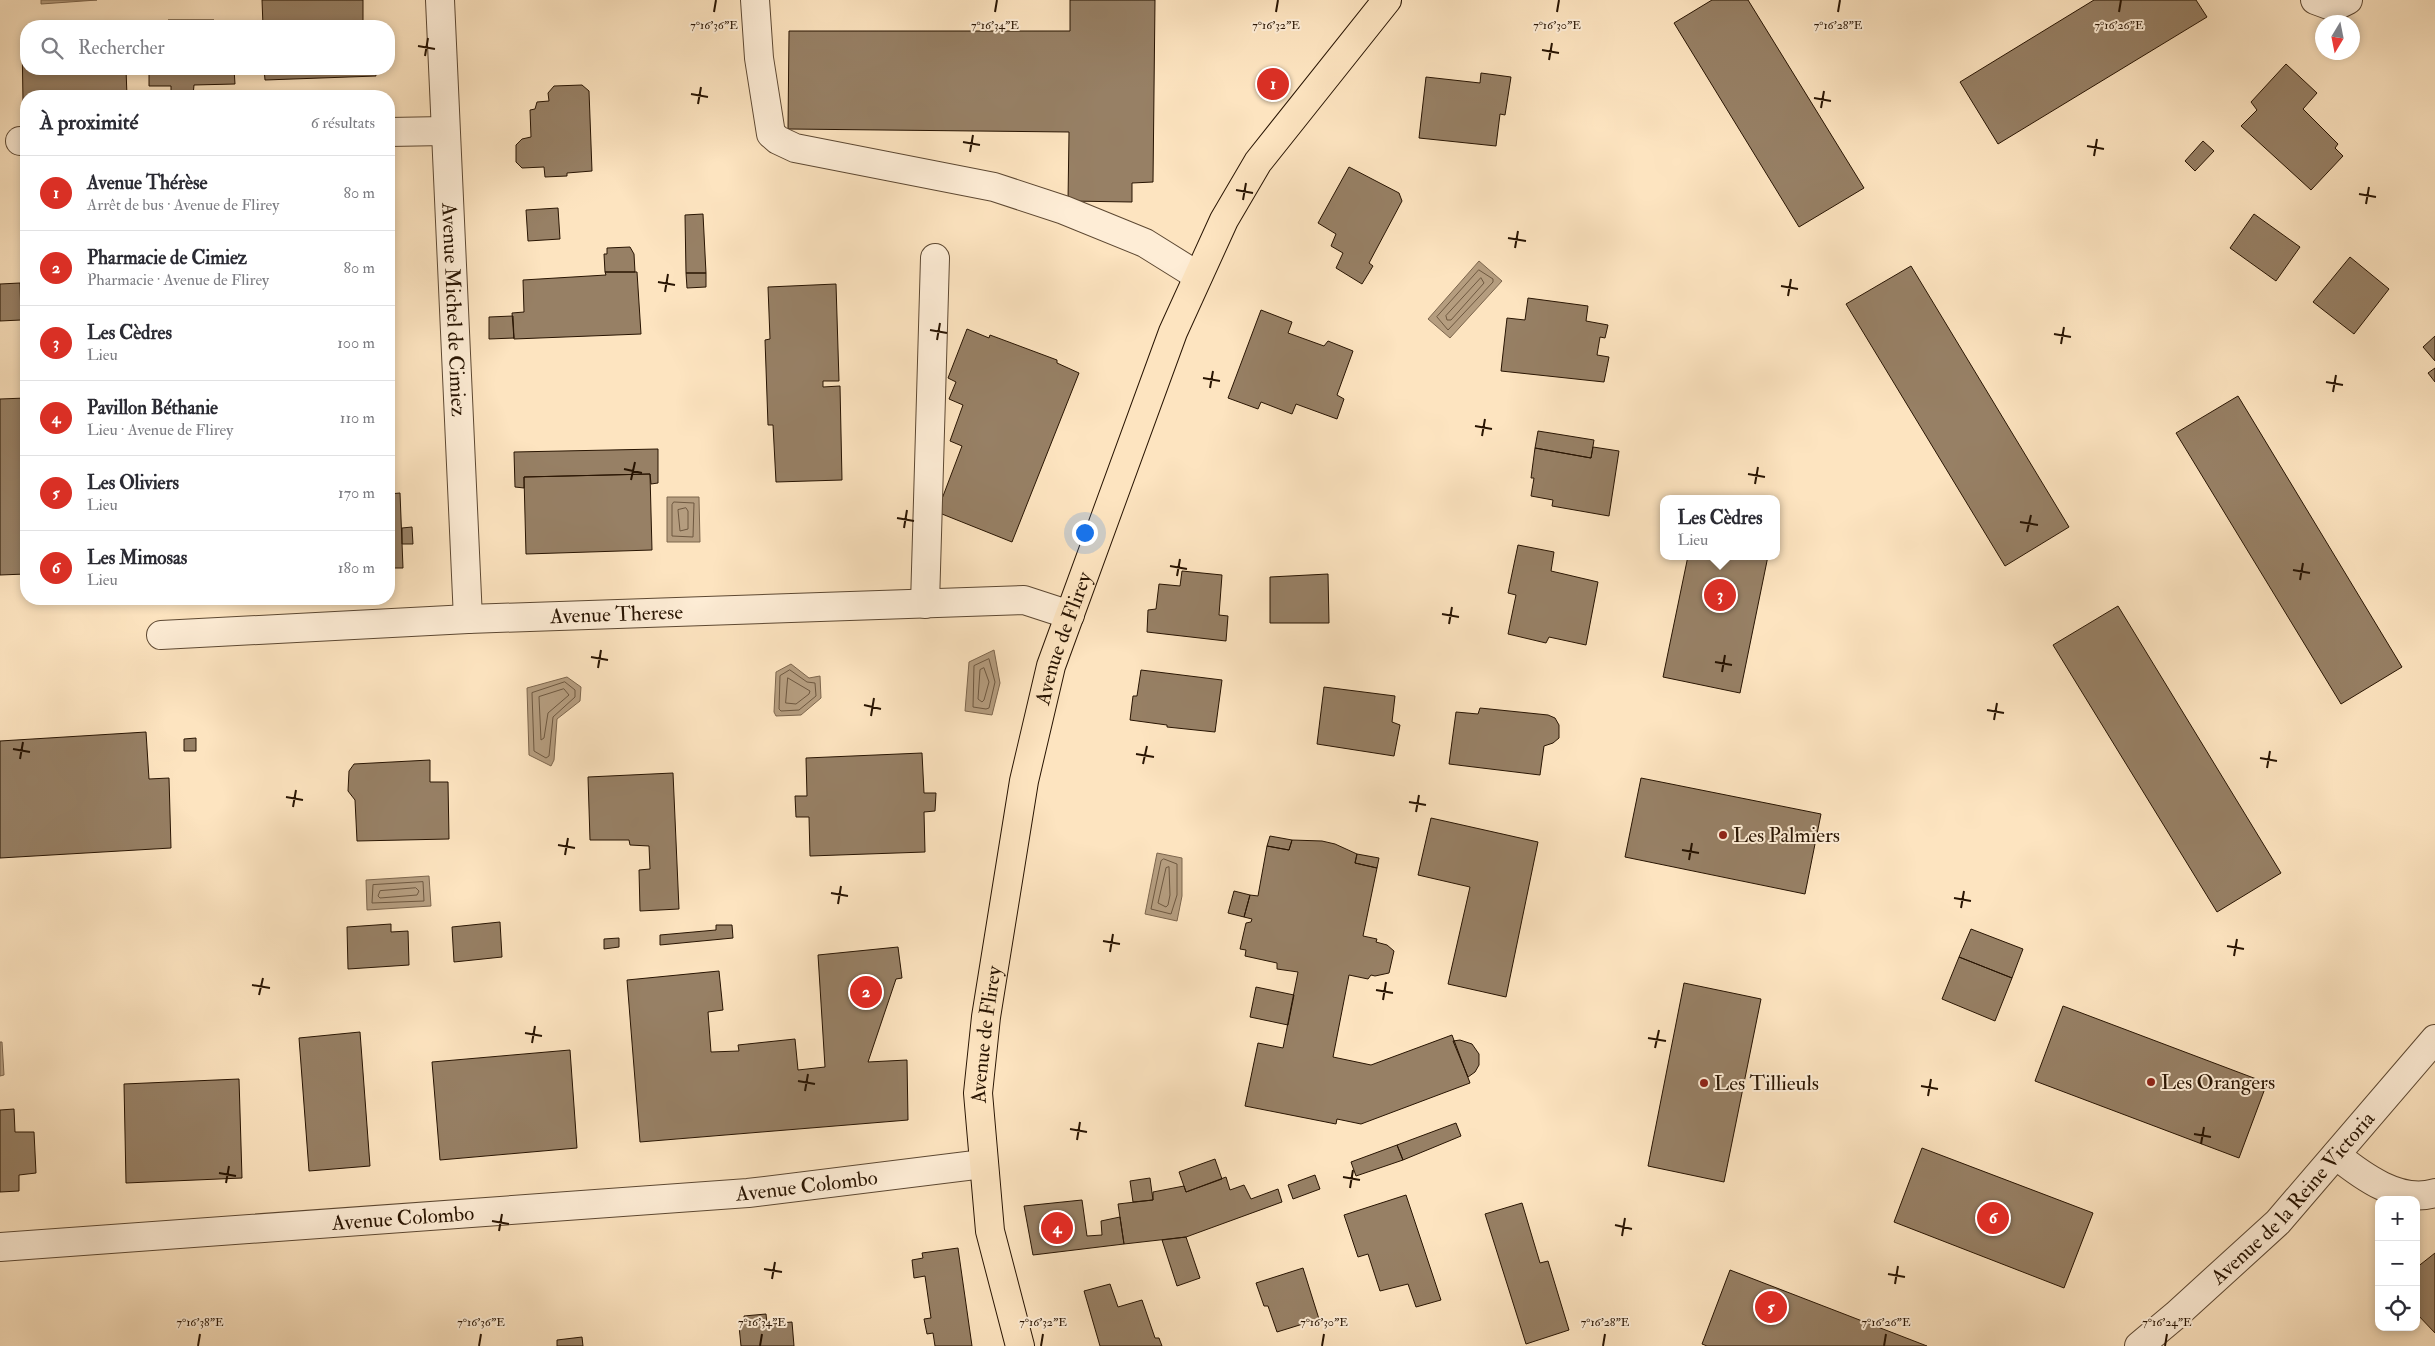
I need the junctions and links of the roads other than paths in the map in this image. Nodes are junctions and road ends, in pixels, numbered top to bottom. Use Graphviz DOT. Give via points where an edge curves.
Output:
graph roads {
  1 [pos="440,0"];
  2 [pos="755,0"];
  3 [pos="1387,0"];
  4 [pos="2314,0"];
  5 [pos="2348,0"];
  6 [pos="446,131"];
  7 [pos="395,132"];
  8 [pos="935,258"];
  9 [pos="1198,276"];
  10 [pos="925,604"];
  11 [pos="1070,615"];
  12 [pos="468,619"];
  13 [pos="161,635"];
  14 [pos="2435,1039"];
  15 [pos="2336,1155"];
  16 [pos="983,1164"];
  17 [pos="2435,1192"];
  18 [pos="0,1247"];
  19 [pos="1020,1346"];
  20 [pos="2138,1346"];
  1 -- 6 [label="street, Avenue Michel de Cimiez"];
  2 -- 9 [label="street" via="759,58 771,134 778,140 795,148 994,187 1064,210 1145,244"];
  3 -- 9 [label="main road, Avenue de Flirey" via="1258,162 1224,220"];
  4 -- 5 [label="street" via="2334,7"];
  6 -- 7 [label="street"];
  6 -- 12 [label="street, Avenue Michel de Cimiez"];
  8 -- 10 [label="street"];
  9 -- 11 [label="main road, Avenue de Flirey" via="1173,332"];
  10 -- 11 [label="street, Avenue Therese" via="1024,600"];
  10 -- 12 [label="street, Avenue Therese"];
  11 -- 16 [label="main road, Avenue de Flirey" via="1051,666 1024,781 997,944 978,1093"];
  12 -- 13 [label="street, Avenue Therese"];
  14 -- 15 [label="street, Avenue de la Reine Victoria"];
  15 -- 17 [label="street" via="2358,1172 2395,1191 2427,1195"];
  15 -- 20 [label="street, Avenue de la Reine Victoria" via="2278,1222"];
  16 -- 18 [label="street, Avenue Colombo" via="748,1193"];
  16 -- 19 [label="main road, Avenue de Flirey" via="990,1231"];
}
